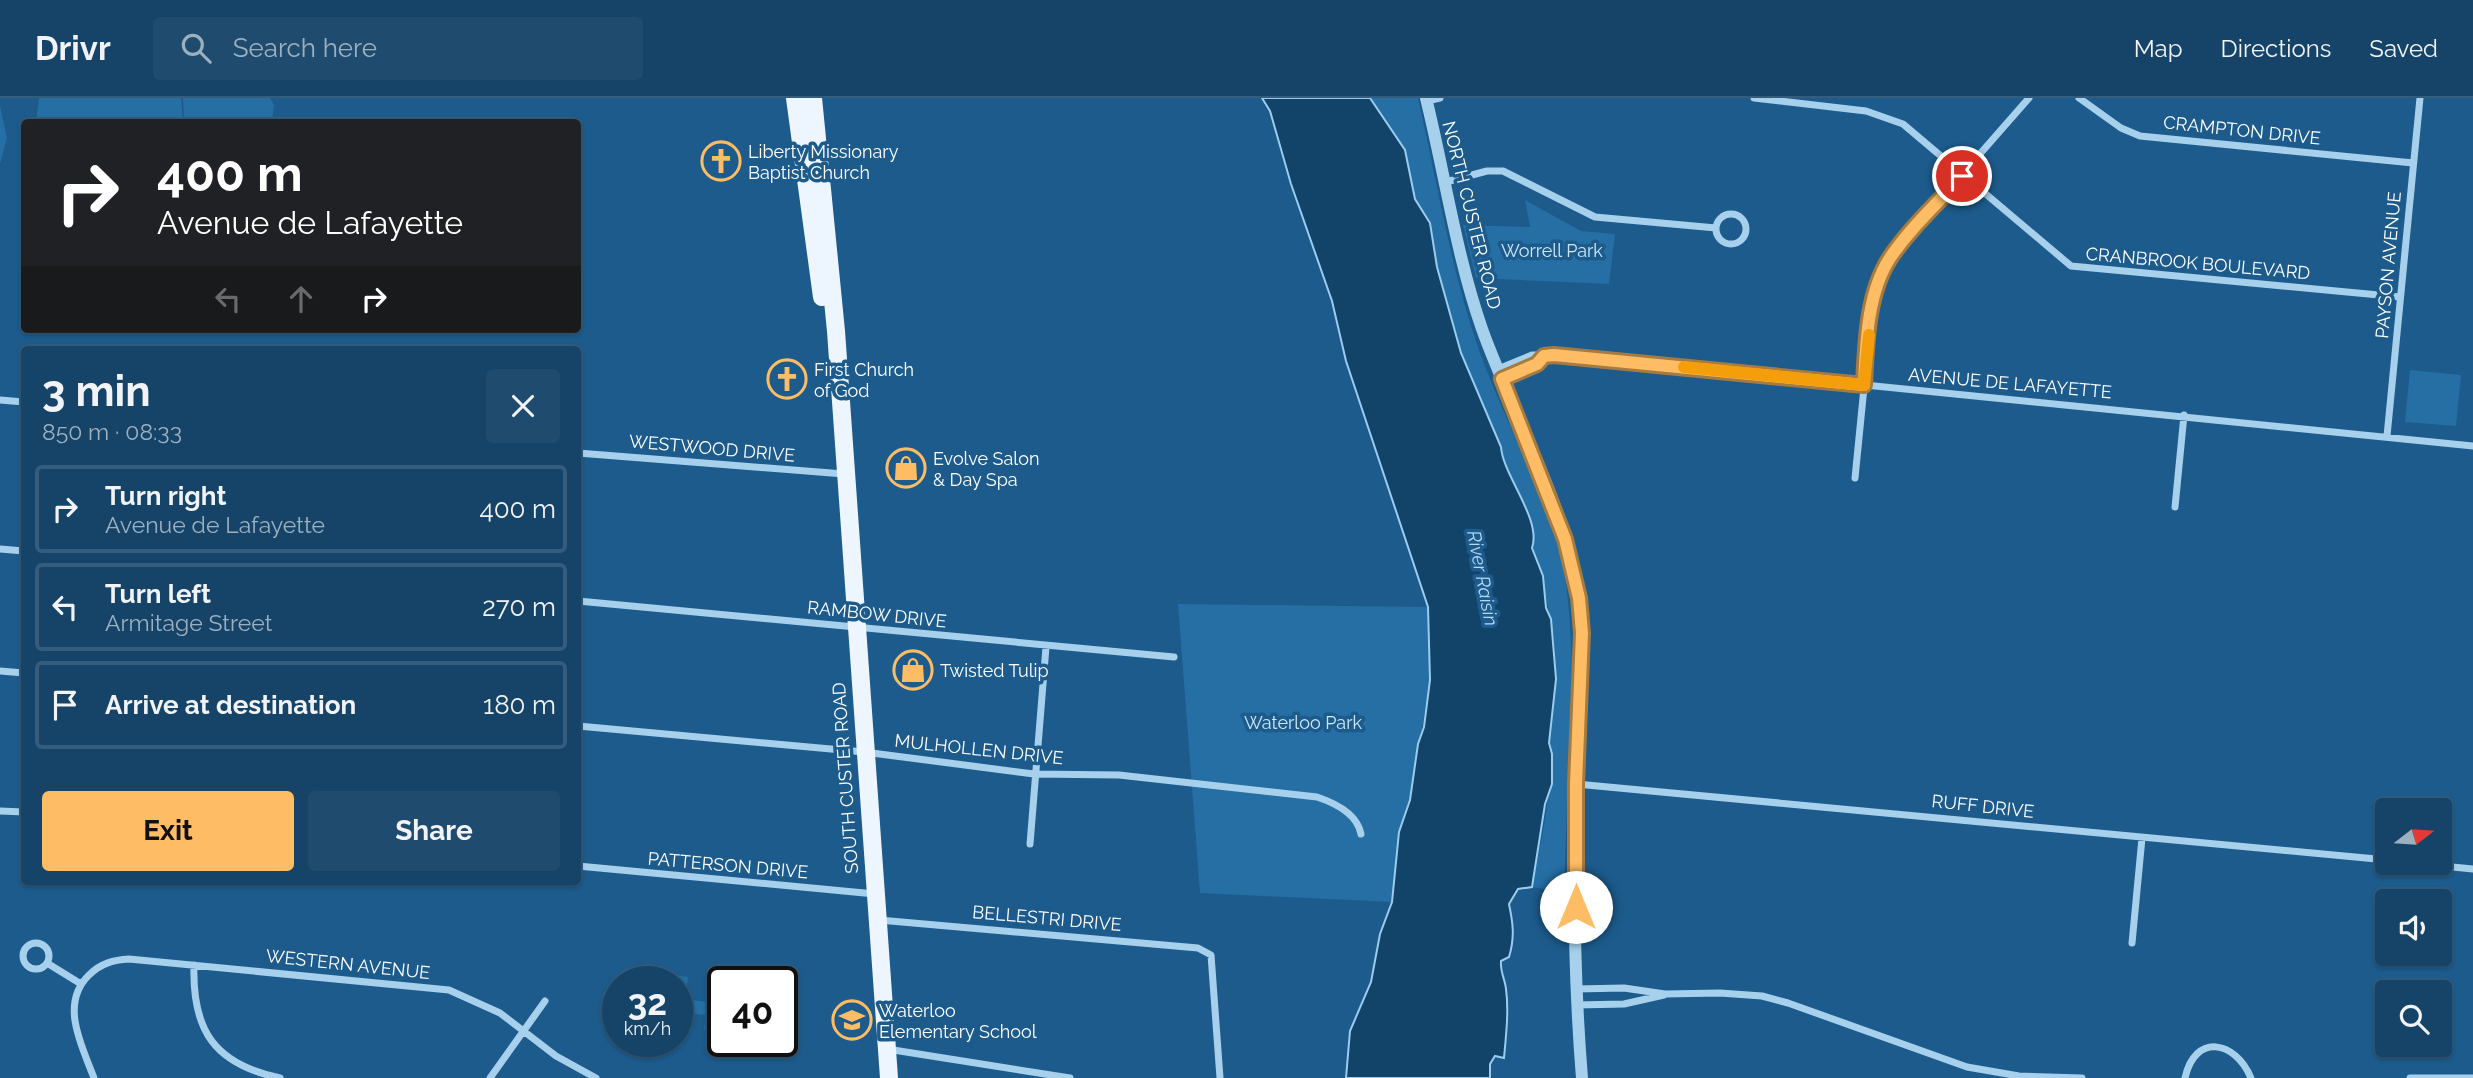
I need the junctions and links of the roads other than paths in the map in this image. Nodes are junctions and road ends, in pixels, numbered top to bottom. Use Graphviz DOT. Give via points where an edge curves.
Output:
graph roads {
  1 [pos="795,98"];
  2 [pos="813,98"];
  3 [pos="1440,98"];
  4 [pos="1754,98"];
  5 [pos="2029,98"];
  6 [pos="2079,98"];
  7 [pos="2420,98"];
  8 [pos="1426,100"];
  9 [pos="2413,163"];
  10 [pos="1962,176"];
  11 [pos="1446,182"];
  12 [pos="1716,228"];
  13 [pos="2400,297"];
  14 [pos="1500,374"];
  15 [pos="1864,385"];
  16 [pos="0,400"];
  17 [pos="21,402"];
  18 [pos="2184,415"];
  19 [pos="2387,436"];
  20 [pos="2473,446"];
  21 [pos="581,453"];
  22 [pos="844,474"];
  23 [pos="1855,478"];
  24 [pos="2175,507"];
  25 [pos="0,549"];
  26 [pos="21,551"];
  27 [pos="581,601"];
  28 [pos="855,628"];
  29 [pos="1046,647"];
  30 [pos="1174,657"];
  31 [pos="0,671"];
  32 [pos="21,673"];
  33 [pos="581,726"];
  34 [pos="864,752"];
  35 [pos="1034,774"];
  36 [pos="1576,784"];
  37 [pos="0,811"];
  38 [pos="21,813"];
  39 [pos="1361,834"];
  40 [pos="2142,838"];
  41 [pos="1030,845"];
  42 [pos="2375,859"];
  43 [pos="581,866"];
  44 [pos="2452,867"];
  45 [pos="2473,869"];
  46 [pos="875,894"];
  47 [pos="878,920"];
  48 [pos="2132,943"];
  49 [pos="47,962"];
  50 [pos="194,965"];
  51 [pos="81,984"];
  52 [pos="1576,989"];
  53 [pos="1665,994"];
  54 [pos="545,1001"];
  55 [pos="1577,1005"];
  56 [pos="524,1031"];
  57 [pos="887,1049"];
  58 [pos="94,1078"];
  59 [pos="280,1078"];
  60 [pos="489,1078"];
  61 [pos="596,1078"];
  62 [pos="888,1078"];
  63 [pos="1070,1078"];
  64 [pos="1220,1078"];
  65 [pos="1581,1078"];
  66 [pos="2082,1078"];
  67 [pos="2185,1078"];
  68 [pos="2251,1078"];
  69 [pos="2410,1078"];
  70 [pos="2473,1078"];
  1 -- 22 [label="main road, SOUTH CUSTER ROAD"];
  2 -- 22 [label="main road, SOUTH CUSTER ROAD" via="836,331"];
  3 -- 8 [label="street"];
  4 -- 10 [label="street, CRANBROOK BOULEVARD" via="1880,114 1910,129"];
  5 -- 10 [label="street"];
  6 -- 9 [label="street, CRAMPTON DRIVE" via="2140,136"];
  7 -- 9 [label="street, PAYSON AVENUE"];
  8 -- 11 [label="street, NORTH CUSTER ROAD"];
  9 -- 13 [label="street, PAYSON AVENUE"];
  10 -- 13 [label="street, CRANBROOK BOULEVARD" via="2071,266"];
  10 -- 15 [label="street" via="1901,244 1883,273 1871,317"];
  11 -- 12 [label="street" via="1503,171 1595,218"];
  11 -- 14 [label="street, NORTH CUSTER ROAD" via="1472,299"];
  12 -- 12 [label="street" via="1722,241 1732,244 1746,232 1742,218 1733,214 1720,219"];
  13 -- 19 [label="street, PAYSON AVENUE"];
  14 -- 15 [label="street, AVENUE DE LAFAYETTE" via="1537,364 1544,356 1577,356"];
  14 -- 36 [label="street, NORTH CUSTER ROAD" via="1565,539 1579,598 1582,633"];
  15 -- 18 [label="street, AVENUE DE LAFAYETTE"];
  15 -- 23 [label="street"];
  16 -- 17 [label="street"];
  18 -- 19 [label="street, AVENUE DE LAFAYETTE"];
  18 -- 24 [label="street"];
  19 -- 20 [label="street, AVENUE DE LAFAYETTE"];
  21 -- 22 [label="street, WESTWOOD DRIVE"];
  22 -- 28 [label="main road, SOUTH CUSTER ROAD"];
  25 -- 26 [label="street"];
  27 -- 28 [label="street, RAMBOW DRIVE"];
  28 -- 29 [label="street, RAMBOW DRIVE"];
  28 -- 34 [label="main road, SOUTH CUSTER ROAD"];
  29 -- 30 [label="street, RAMBOW DRIVE"];
  29 -- 35 [label="street"];
  31 -- 32 [label="street"];
  33 -- 34 [label="street, MULHOLLEN DRIVE"];
  34 -- 35 [label="street, MULHOLLEN DRIVE"];
  34 -- 46 [label="main road, SOUTH CUSTER ROAD"];
  35 -- 39 [label="street, MULHOLLEN DRIVE" via="1119,775 1317,797 1342,808 1356,820"];
  35 -- 41 [label="street"];
  36 -- 40 [label="street, RUFF DRIVE"];
  36 -- 52 [label="street, NORTH CUSTER ROAD"];
  37 -- 38 [label="street"];
  40 -- 42 [label="street, RUFF DRIVE"];
  40 -- 48 [label="street"];
  43 -- 46 [label="street, PATTERSON DRIVE"];
  44 -- 45 [label="street"];
  46 -- 47 [label="main road, SOUTH CUSTER ROAD"];
  47 -- 57 [label="main road, SOUTH CUSTER ROAD"];
  47 -- 64 [label="street, BELLESTRI DRIVE" via="1198,948 1211,955"];
  49 -- 51 [label="street"];
  50 -- 51 [label="street, WESTERN AVENUE" via="113,961"];
  50 -- 56 [label="street, WESTERN AVENUE" via="449,990 500,1013"];
  50 -- 59 [label="street" via="194,1004 211,1039 241,1066"];
  51 -- 58 [label="street" via="74,1017"];
  52 -- 53 [label="street" via="1624,988"];
  52 -- 55 [label="street, NORTH CUSTER ROAD"];
  53 -- 55 [label="street" via="1624,1004"];
  53 -- 66 [label="street" via="1762,996 1968,1067 2020,1076"];
  54 -- 56 [label="street"];
  55 -- 65 [label="street, NORTH CUSTER ROAD"];
  56 -- 60 [label="street"];
  56 -- 61 [label="street, WESTERN AVENUE" via="555,1056"];
  57 -- 62 [label="main road, SOUTH CUSTER ROAD"];
  57 -- 63 [label="street"];
  67 -- 68 [label="street" via="2195,1056 2223,1047 2238,1054"];
  69 -- 70 [label="street"];
}
